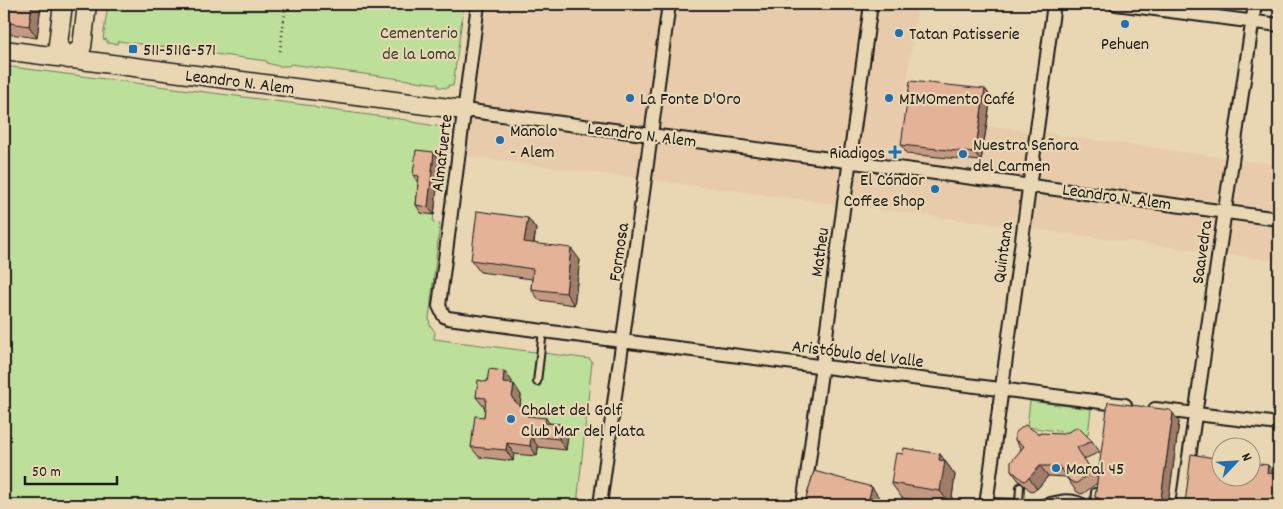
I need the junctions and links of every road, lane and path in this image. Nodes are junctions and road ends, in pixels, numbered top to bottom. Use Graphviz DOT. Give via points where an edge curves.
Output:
graph roads {
  1 [pos="63,4"];
  2 [pos="88,4"];
  3 [pos="286,4"];
  4 [pos="478,4"];
  5 [pos="670,4"];
  6 [pos="871,4"];
  7 [pos="1054,4"];
  8 [pos="1116,4"];
  9 [pos="1255,4"];
  10 [pos="1253,22"];
  11 [pos="1279,25"];
  12 [pos="4,50"];
  13 [pos="280,51"];
  14 [pos="68,59"];
  15 [pos="464,110"];
  16 [pos="652,135"];
  17 [pos="850,161"];
  18 [pos="1029,184"];
  19 [pos="1225,211"];
  20 [pos="1279,218"];
  21 [pos="439,306"];
  22 [pos="543,331"];
  23 [pos="623,341"];
  24 [pos="821,366"];
  25 [pos="537,382"];
  26 [pos="1002,389"];
  27 [pos="1195,414"];
  28 [pos="1279,424"];
  29 [pos="1020,487"];
  30 [pos="1095,492"];
  31 [pos="986,503"];
  32 [pos="1022,504"];
  33 [pos="600,505"];
  34 [pos="803,505"];
  35 [pos="1036,505"];
  36 [pos="1087,505"];
  37 [pos="1094,505"];
  38 [pos="1182,505"];
  1 -- 14 [label="street" via="58,44"];
  2 -- 14 [label="street" via="82,47"];
  3 -- 13 [label="path"];
  4 -- 15 [label="street, Almafuerte"];
  5 -- 16 [label="street, Formosa"];
  6 -- 17 [label="street, Matheu"];
  7 -- 18 [label="street, Quintana"];
  8 -- 10 [label="street"];
  9 -- 10 [label="street, Saavedra"];
  10 -- 11 [label="street"];
  10 -- 19 [label="street, Saavedra"];
  12 -- 14 [label="street, Leandro N. Alem"];
  14 -- 15 [label="street, Leandro N. Alem"];
  15 -- 16 [label="street, Leandro N. Alem"];
  15 -- 21 [label="street, Almafuerte"];
  16 -- 17 [label="street, Leandro N. Alem"];
  16 -- 23 [label="street, Formosa"];
  17 -- 18 [label="street, Leandro N. Alem"];
  17 -- 24 [label="street, Matheu"];
  18 -- 19 [label="street, Leandro N. Alem"];
  18 -- 26 [label="street, Quintana"];
  19 -- 20 [label="street, Leandro N. Alem"];
  19 -- 27 [label="street, Saavedra"];
  21 -- 22 [label="street, Aristóbulo del Valle" via="440,312 448,318"];
  22 -- 23 [label="street, Aristóbulo del Valle"];
  22 -- 25 [label="lane"];
  23 -- 24 [label="street, Aristóbulo del Valle"];
  23 -- 33 [label="street, Formosa"];
  24 -- 26 [label="street, Aristóbulo del Valle"];
  24 -- 34 [label="street, Matheu"];
  26 -- 27 [label="street, Aristóbulo del Valle"];
  26 -- 31 [label="street, Quintana"];
  27 -- 28 [label="street, Aristóbulo del Valle"];
  27 -- 38 [label="street, Saavedra"];
  29 -- 32 [label="lane"];
  30 -- 37 [label="lane"];
  31 -- 32 [label="lane"];
  35 -- 36 [label="lane" via="1062,498"];
}
